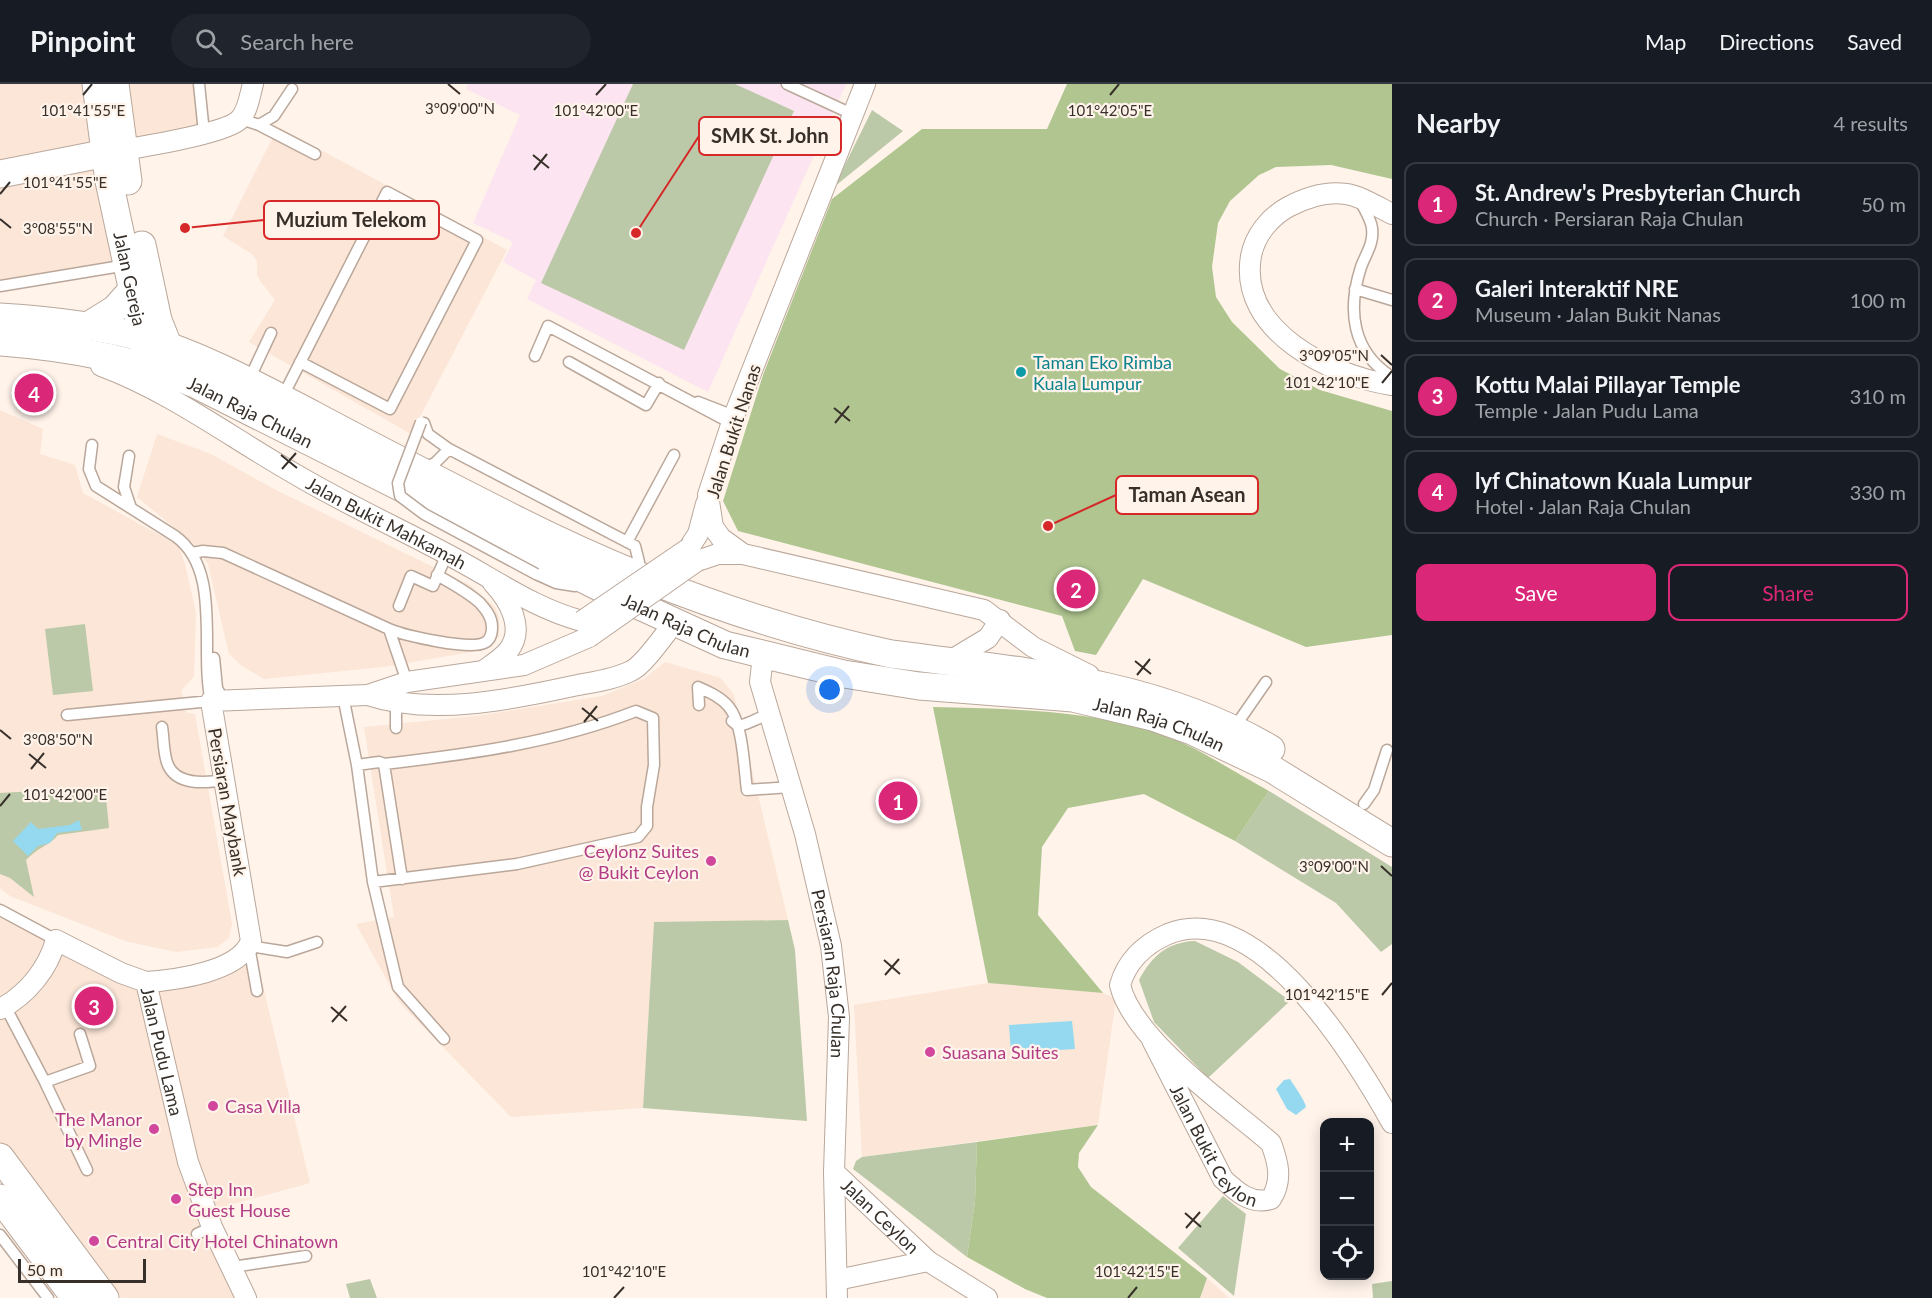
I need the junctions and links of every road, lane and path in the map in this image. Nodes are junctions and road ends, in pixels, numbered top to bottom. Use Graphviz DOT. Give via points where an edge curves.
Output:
graph roads {
  1 [pos="96,84"];
  2 [pos="115,84"];
  3 [pos="199,84"];
  4 [pos="253,84"];
  5 [pos="787,84"];
  6 [pos="865,84"];
  7 [pos="292,89"];
  8 [pos="852,114"];
  9 [pos="250,122"];
  10 [pos="204,133"];
  11 [pos="114,151"];
  12 [pos="315,154"];
  13 [pos="0,174"];
  14 [pos="1359,199"];
  15 [pos="1392,214"];
  16 [pos="130,278"];
  17 [pos="2,282"];
  18 [pos="1355,289"];
  19 [pos="1392,300"];
  20 [pos="0,317"];
  21 [pos="86,327"];
  22 [pos="271,333"];
  23 [pos="142,338"];
  24 [pos="0,342"];
  25 [pos="66,351"];
  26 [pos="535,356"];
  27 [pos="160,357"];
  28 [pos="300,362"];
  29 [pos="568,362"];
  30 [pos="1392,377"];
  31 [pos="248,382"];
  32 [pos="659,383"];
  33 [pos="1392,385"];
  34 [pos="282,399"];
  35 [pos="733,419"];
  36 [pos="92,446"];
  37 [pos="449,449"];
  38 [pos="674,455"];
  39 [pos="129,456"];
  40 [pos="418,470"];
  41 [pos="708,495"];
  42 [pos="131,508"];
  43 [pos="627,542"];
  44 [pos="192,553"];
  45 [pos="447,554"];
  46 [pos="693,554"];
  47 [pos="743,554"];
  48 [pos="484,574"];
  49 [pos="437,575"];
  50 [pos="636,576"];
  51 [pos="605,590"];
  52 [pos="697,599"];
  53 [pos="399,606"];
  54 [pos="1000,620"];
  55 [pos="674,623"];
  56 [pos="389,629"];
  57 [pos="586,629"];
  58 [pos="853,646"];
  59 [pos="763,656"];
  60 [pos="948,662"];
  61 [pos="486,669"];
  62 [pos="407,682"];
  63 [pos="1266,682"];
  64 [pos="1122,688"];
  65 [pos="368,694"];
  66 [pos="343,696"];
  67 [pos="217,701"];
  68 [pos="396,702"];
  69 [pos="699,705"];
  70 [pos="726,714"];
  71 [pos="771,714"];
  72 [pos="67,715"];
  73 [pos="738,726"];
  74 [pos="162,727"];
  75 [pos="396,728"];
  76 [pos="1234,728"];
  77 [pos="1387,750"];
  78 [pos="384,764"];
  79 [pos="357,765"];
  80 [pos="224,780"];
  81 [pos="791,787"];
  82 [pos="1364,804"];
  83 [pos="1392,822"];
  84 [pos="1392,843"];
  85 [pos="402,879"];
  86 [pos="373,882"];
  87 [pos="0,910"];
  88 [pos="56,940"];
  89 [pos="317,942"];
  90 [pos="249,946"];
  91 [pos="146,982"];
  92 [pos="257,991"];
  93 [pos="3,1008"];
  94 [pos="80,1034"];
  95 [pos="444,1039"];
  96 [pos="1152,1040"];
  97 [pos="45,1082"];
  98 [pos="1392,1123"];
  99 [pos="0,1157"];
  100 [pos="87,1170"];
  101 [pos="834,1172"];
  102 [pos="1,1200"];
  103 [pos="0,1235"];
  104 [pos="306,1256"];
  105 [pos="928,1261"];
  106 [pos="225,1263"];
  107 [pos="837,1289"];
  108 [pos="48,1298"];
  109 [pos="75,1298"];
  110 [pos="105,1298"];
  111 [pos="246,1298"];
  112 [pos="987,1298"];
  1 -- 11 [label="main road, Jalan Gereja"];
  2 -- 11 [label="main road, Jalan Gereja"];
  3 -- 10 [label="lane"];
  4 -- 9 [label="street"];
  5 -- 8 [label="lane"];
  6 -- 8 [label="street, Jalan Bukit Nanas"];
  7 -- 9 [label="lane" via="274,116"];
  8 -- 35 [label="street, Jalan Bukit Nanas"];
  9 -- 10 [label="street"];
  9 -- 12 [label="lane"];
  10 -- 11 [label="street"];
  11 -- 13 [label="main road"];
  11 -- 16 [label="main road, Jalan Gereja"];
  11 -- 27 [label="main road, Jalan Gereja" via="158,320"];
  14 -- 15 [label="street"];
  14 -- 18 [label="lane" via="1372,226 1372,245"];
  14 -- 33 [label="street" via="1334,193 1311,197 1281,211 1259,235 1252,252 1252,293 1258,308 1276,330 1310,355 1360,379"];
  16 -- 17 [label="lane"];
  16 -- 21 [label="main road" via="115,309"];
  16 -- 23 [label="main road, Jalan Gereja"];
  18 -- 19 [label="lane"];
  18 -- 30 [label="lane" via="1361,345 1374,364"];
  20 -- 21 [label="main road, Jalan Raja Chulan"];
  21 -- 23 [label="main road, Jalan Raja Chulan"];
  22 -- 31 [label="lane"];
  23 -- 27 [label="main road, Jalan Raja Chulan"];
  24 -- 25 [label="main road, Jalan Raja Chulan"];
  25 -- 27 [label="main road, Jalan Raja Chulan"];
  25 -- 45 [label="street, Jalan Bukit Mahkamah" via="162,393 295,475"];
  26 -- 32 [label="lane" via="548,326"];
  27 -- 31 [label="main road, Jalan Raja Chulan"];
  27 -- 51 [label="main road, Jalan Raja Chulan" via="214,393"];
  28 -- 28 [label="lane" via="387,192 477,240 390,409"];
  28 -- 34 [label="lane"];
  29 -- 32 [label="lane" via="646,405"];
  31 -- 34 [label="main road, Jalan Raja Chulan"];
  32 -- 35 [label="lane"];
  34 -- 40 [label="main road, Jalan Raja Chulan"];
  35 -- 41 [label="street, Jalan Bukit Nanas"];
  36 -- 42 [label="lane" via="88,464 96,486"];
  37 -- 40 [label="lane" via="435,464"];
  37 -- 43 [label="lane"];
  37 -- 51 [label="lane, bridge" via="428,434 422,422 398,483 400,496 424,514 536,574 556,583"];
  38 -- 43 [label="lane"];
  39 -- 42 [label="lane" via="124,487"];
  40 -- 50 [label="main road, Jalan Raja Chulan"];
  41 -- 46 [label="street"];
  41 -- 47 [label="street, Jalan Bukit Nanas" via="713,527 726,543"];
  42 -- 44 [label="lane" via="181,540"];
  43 -- 50 [label="lane" via="635,546 639,557"];
  44 -- 56 [label="lane" via="223,553"];
  44 -- 67 [label="lane" via="204,585"];
  45 -- 48 [label="street, Jalan Bukit Mahkamah"];
  45 -- 49 [label="lane"];
  46 -- 47 [label="street, Persiaran Maybank"];
  46 -- 57 [label="street, Persiaran Maybank, bridge"];
  47 -- 54 [label="street, Jalan Bukit Nanas" via="984,610"];
  48 -- 57 [label="street, Jalan Bukit Mahkamah"];
  48 -- 61 [label="street" via="506,599 516,626 508,651"];
  49 -- 53 [label="lane" via="433,586 411,576"];
  49 -- 56 [label="lane" via="486,610 492,621 488,640 480,644 448,643"];
  50 -- 52 [label="main road, Jalan Raja Chulan"];
  51 -- 55 [label="main road, Jalan Raja Chulan"];
  52 -- 58 [label="main road, Jalan Raja Chulan"];
  52 -- 59 [label="main road" via="745,623"];
  54 -- 60 [label="street" via="988,638"];
  54 -- 64 [label="street, Jalan Bukit Nanas" via="1054,660"];
  55 -- 59 [label="main road, Jalan Raja Chulan"];
  55 -- 68 [label="street, Persiaran Maybank" via="633,670 613,678 540,693 453,704"];
  56 -- 62 [label="lane"];
  57 -- 61 [label="street, Persiaran Maybank" via="558,653 524,665"];
  58 -- 59 [label="main road" via="783,636 767,641"];
  58 -- 60 [label="main road, Jalan Raja Chulan"];
  59 -- 71 [label="street, Persiaran Raja Chulan" via="760,682"];
  59 -- 84 [label="main road, Jalan Raja Chulan" via="919,686 1073,698 1153,717 1213,739 1272,769"];
  60 -- 64 [label="main road, Jalan Raja Chulan"];
  61 -- 62 [label="street, Persiaran Maybank"];
  62 -- 65 [label="street, Persiaran Maybank"];
  63 -- 76 [label="lane"];
  64 -- 76 [label="main road, Jalan Raja Chulan" via="1196,711"];
  65 -- 66 [label="street, Persiaran Maybank"];
  65 -- 68 [label="street, Persiaran Maybank"];
  66 -- 67 [label="street, Persiaran Maybank"];
  66 -- 79 [label="lane"];
  67 -- 72 [label="lane"];
  67 -- 80 [label="street, Persiaran Maybank"];
  68 -- 75 [label="lane"];
  69 -- 73 [label="lane" via="698,687 724,702"];
  70 -- 73 [label="lane"];
  71 -- 73 [label="lane"];
  71 -- 81 [label="street, Persiaran Raja Chulan"];
  73 -- 81 [label="lane" via="747,790"];
  74 -- 80 [label="lane" via="168,766 184,780"];
  76 -- 82 [label="main road, Jalan Raja Chulan"];
  77 -- 82 [label="lane" via="1374,789"];
  78 -- 79 [label="lane"];
  78 -- 85 [label="lane"];
  78 -- 85 [label="lane" via="516,747 596,727 636,711 653,718 654,765 646,807 647,826 638,837 553,857"];
  79 -- 86 [label="lane"];
  80 -- 90 [label="street, Persiaran Maybank"];
  81 -- 101 [label="street, Persiaran Raja Chulan" via="831,946 839,1017"];
  82 -- 83 [label="main road, Jalan Raja Chulan"];
  85 -- 86 [label="lane"];
  86 -- 95 [label="lane" via="398,987"];
  87 -- 88 [label="lane"];
  88 -- 91 [label="street, Jalan Pudu Lama" via="121,974"];
  88 -- 93 [label="street" via="41,973"];
  89 -- 90 [label="lane" via="288,952"];
  90 -- 91 [label="street" via="231,964"];
  90 -- 92 [label="lane"];
  91 -- 106 [label="street, Jalan Pudu Lama" via="205,1231"];
  93 -- 97 [label="lane"];
  94 -- 97 [label="lane" via="90,1066"];
  96 -- 96 [label="street, Jalan Bukit Ceylon" via="1271,1143 1279,1181 1271,1199 1253,1200 1223,1179"];
  96 -- 98 [label="street, Jalan Bukit Ceylon" via="1123,997 1120,985 1131,961 1172,933 1197,928 1223,933 1266,959 1329,1023"];
  97 -- 100 [label="lane"];
  99 -- 110 [label="main road"];
  101 -- 105 [label="street, Jalan Ceylon"];
  101 -- 107 [label="street, Persiaran Raja Chulan"];
  102 -- 109 [label="main road"];
  103 -- 108 [label="lane"];
  104 -- 106 [label="lane"];
  105 -- 107 [label="street, Jalan Ceylon"];
  105 -- 112 [label="street, Jalan Ceylon"];
  106 -- 111 [label="street, Jalan Pudu Lama"];
}
